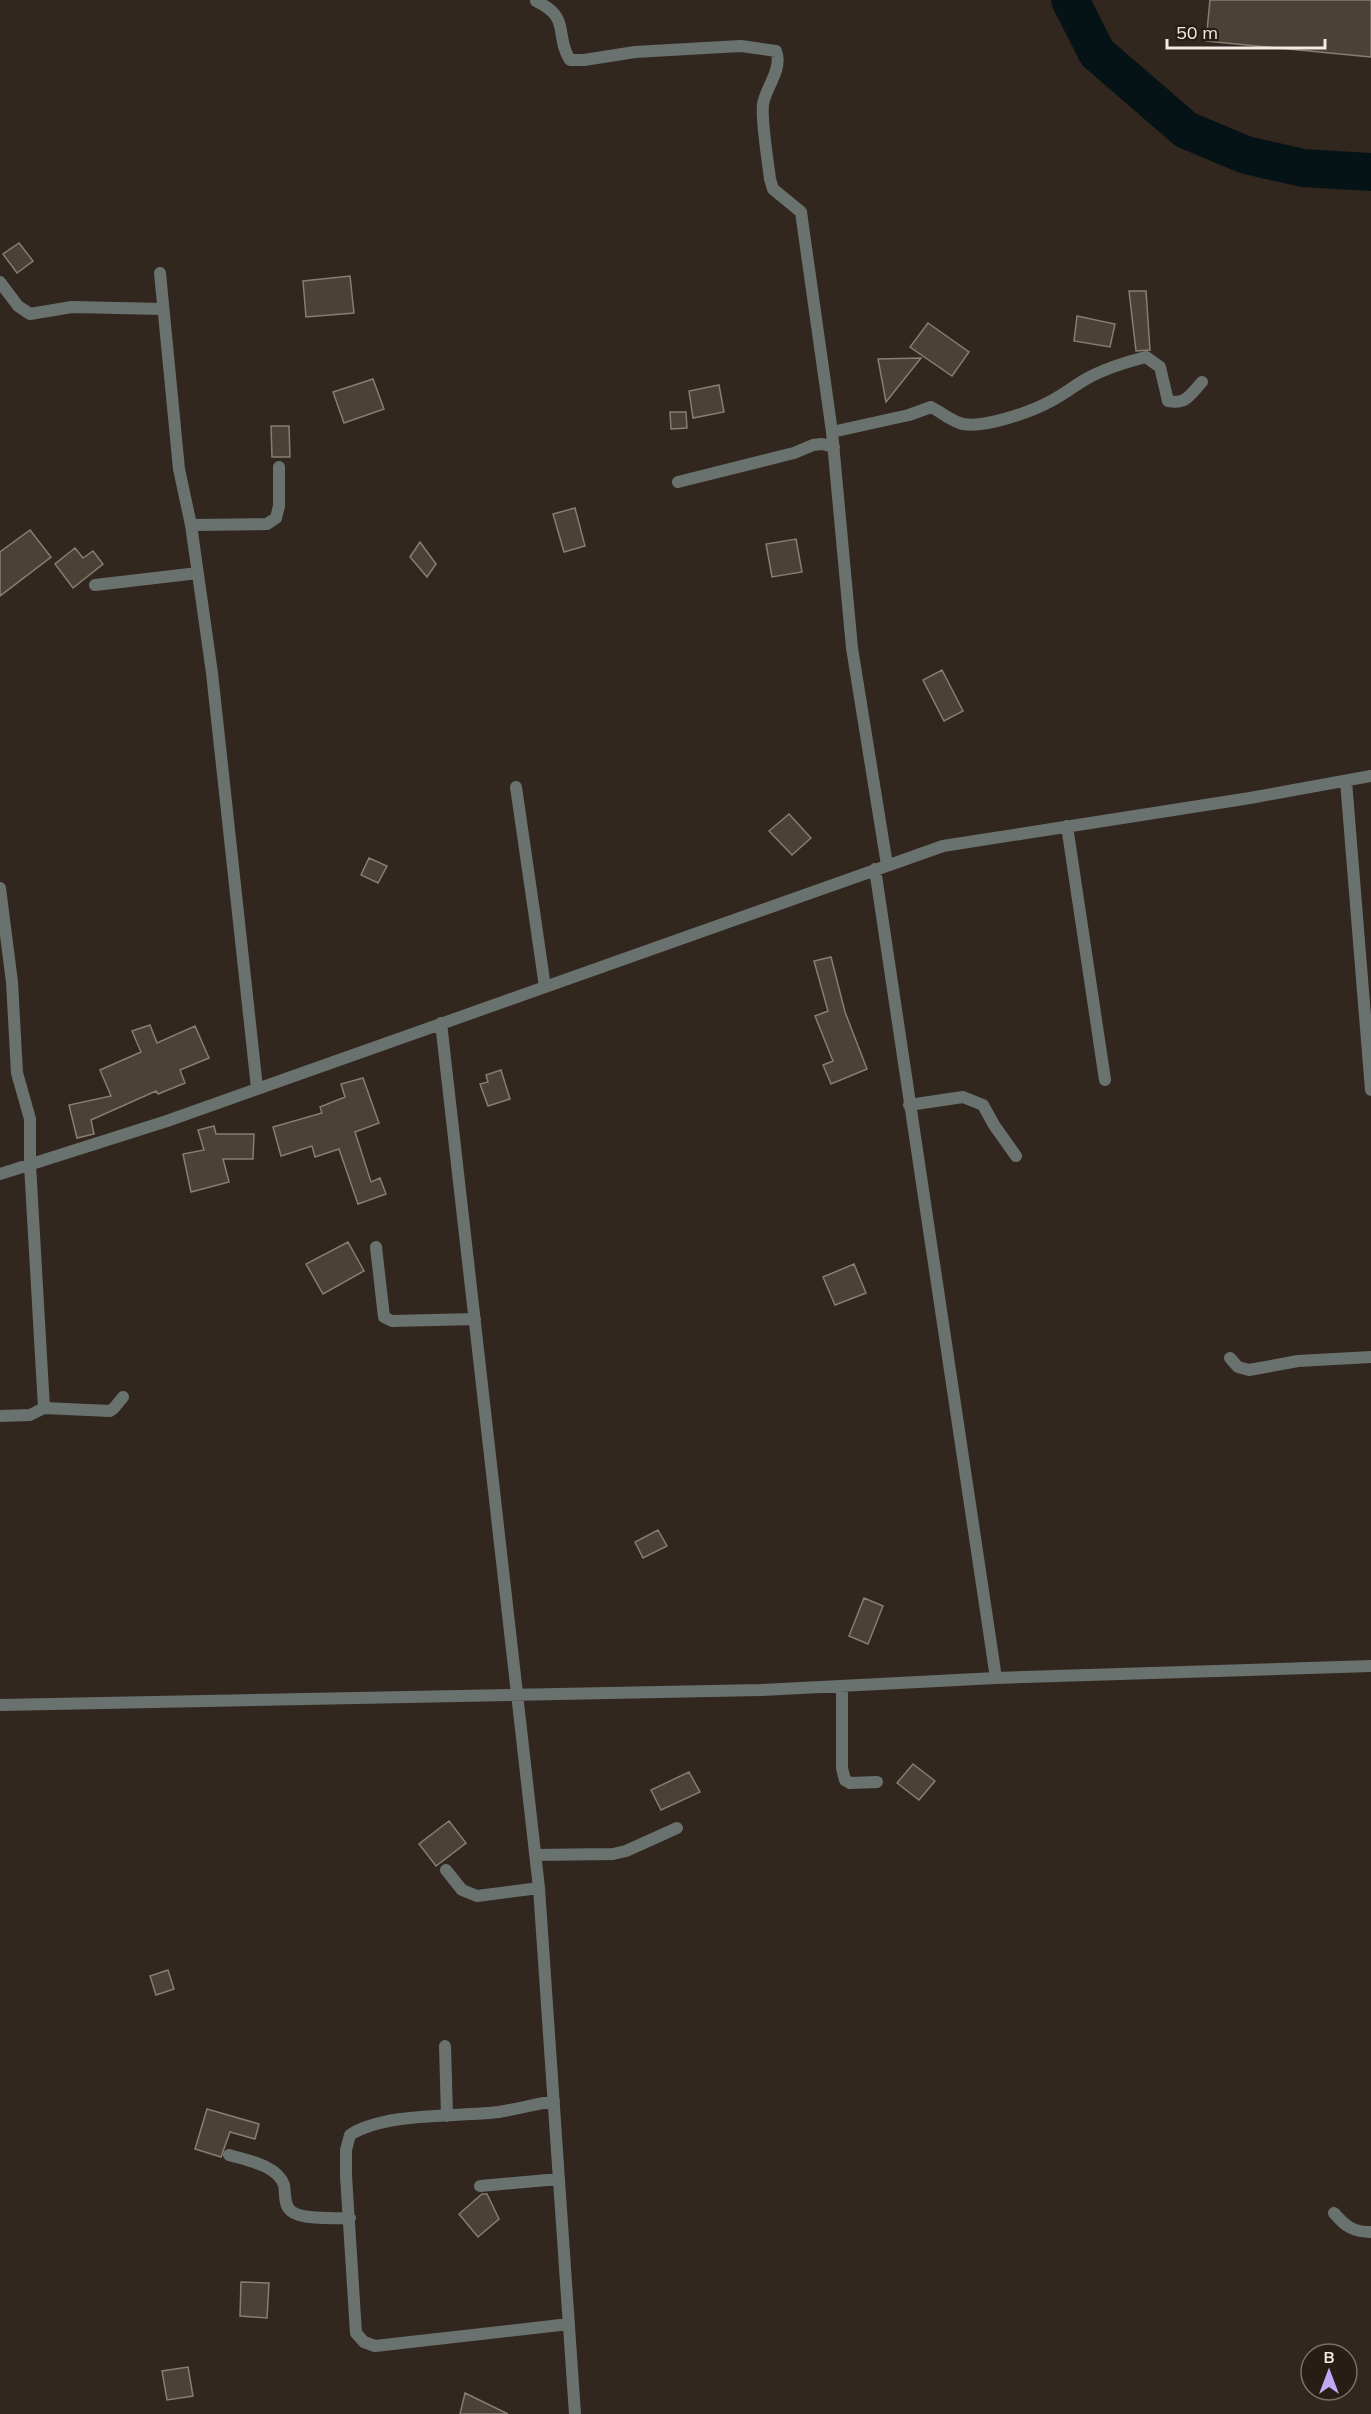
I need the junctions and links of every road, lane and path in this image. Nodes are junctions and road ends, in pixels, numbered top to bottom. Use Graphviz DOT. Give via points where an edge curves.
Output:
graph roads {
  1 [pos="536,1"];
  2 [pos="160,273"];
  3 [pos="0,282"];
  4 [pos="163,309"];
  5 [pos="1202,382"];
  6 [pos="832,432"];
  7 [pos="834,447"];
  8 [pos="279,467"];
  9 [pos="678,482"];
  10 [pos="191,525"];
  11 [pos="198,573"];
  12 [pos="95,585"];
  13 [pos="1371,776"];
  14 [pos="1346,780"];
  15 [pos="516,787"];
  16 [pos="1067,826"];
  17 [pos="888,865"];
  18 [pos="875,869"];
  19 [pos="0,888"];
  20 [pos="545,987"];
  21 [pos="441,1023"];
  22 [pos="1105,1080"];
  23 [pos="257,1088"];
  24 [pos="1371,1090"];
  25 [pos="909,1105"];
  26 [pos="1016,1156"];
  27 [pos="30,1165"];
  28 [pos="0,1174"];
  29 [pos="376,1247"];
  30 [pos="475,1319"];
  31 [pos="1371,1357"];
  32 [pos="1230,1358"];
  33 [pos="123,1397"];
  34 [pos="44,1408"];
  35 [pos="0,1416"];
  36 [pos="1371,1666"];
  37 [pos="996,1678"];
  38 [pos="842,1686"];
  39 [pos="517,1693"];
  40 [pos="0,1705"];
  41 [pos="877,1782"];
  42 [pos="677,1828"];
  43 [pos="535,1855"];
  44 [pos="446,1870"];
  45 [pos="539,1888"];
  46 [pos="446,2046"];
  47 [pos="554,2101"];
  48 [pos="447,2116"];
  49 [pos="229,2155"];
  50 [pos="559,2179"];
  51 [pos="480,2186"];
  52 [pos="1334,2213"];
  53 [pos="350,2218"];
  54 [pos="1371,2232"];
  55 [pos="569,2324"];
  56 [pos="575,2414"];
  1 -- 6 [label="street" via="560,20 564,50 570,60 741,46 776,51 776,71 763,105 770,179 773,189 801,212"];
  2 -- 4 [label="street"];
  3 -- 4 [label="street" via="18,306 30,314 72,307"];
  4 -- 10 [label="street" via="179,469"];
  5 -- 6 [label="street" via="1184,401 1168,401 1160,366 1146,357 1086,379 1049,402 1009,417 960,424 931,407"];
  6 -- 7 [label="street"];
  7 -- 9 [label="street" via="813,445"];
  7 -- 17 [label="street" via="852,648"];
  8 -- 10 [label="street" via="279,506 276,518 267,524"];
  10 -- 11 [label="street"];
  11 -- 12 [label="street"];
  11 -- 23 [label="street"];
  13 -- 14 [label="street"];
  14 -- 16 [label="street"];
  14 -- 24 [label="street"];
  15 -- 20 [label="street"];
  16 -- 17 [label="street" via="943,846"];
  16 -- 22 [label="street"];
  17 -- 18 [label="street"];
  18 -- 20 [label="street"];
  18 -- 25 [label="street"];
  19 -- 27 [label="street" via="12,982 16,1073 30,1119"];
  20 -- 21 [label="street"];
  21 -- 23 [label="street"];
  21 -- 30 [label="street"];
  23 -- 27 [label="street"];
  25 -- 26 [label="street" via="963,1097 983,1106"];
  25 -- 37 [label="street"];
  27 -- 28 [label="street"];
  27 -- 34 [label="street"];
  29 -- 30 [label="street" via="384,1317 392,1322"];
  30 -- 39 [label="street"];
  31 -- 32 [label="street" via="1298,1361 1249,1370 1238,1367"];
  33 -- 34 [label="street" via="110,1411"];
  34 -- 35 [label="street" via="30,1415"];
  36 -- 37 [label="street"];
  37 -- 38 [label="street"];
  38 -- 39 [label="street"];
  38 -- 41 [label="street" via="845,1780 850,1784"];
  39 -- 40 [label="street"];
  39 -- 43 [label="street"];
  42 -- 43 [label="street" via="613,1854"];
  43 -- 45 [label="street"];
  44 -- 45 [label="street" via="462,1890 477,1896"];
  45 -- 47 [label="street"];
  46 -- 48 [label="street"];
  47 -- 48 [label="street" via="500,2112"];
  47 -- 50 [label="street"];
  48 -- 53 [label="street" via="362,2127 350,2135 346,2150"];
  49 -- 53 [label="street" via="274,2171 284,2185 285,2202 299,2215"];
  50 -- 51 [label="street"];
  50 -- 55 [label="street"];
  52 -- 54 [label="street" via="1344,2225"];
  53 -- 55 [label="street" via="356,2333 364,2342 375,2346"];
  55 -- 56 [label="street"];
}
